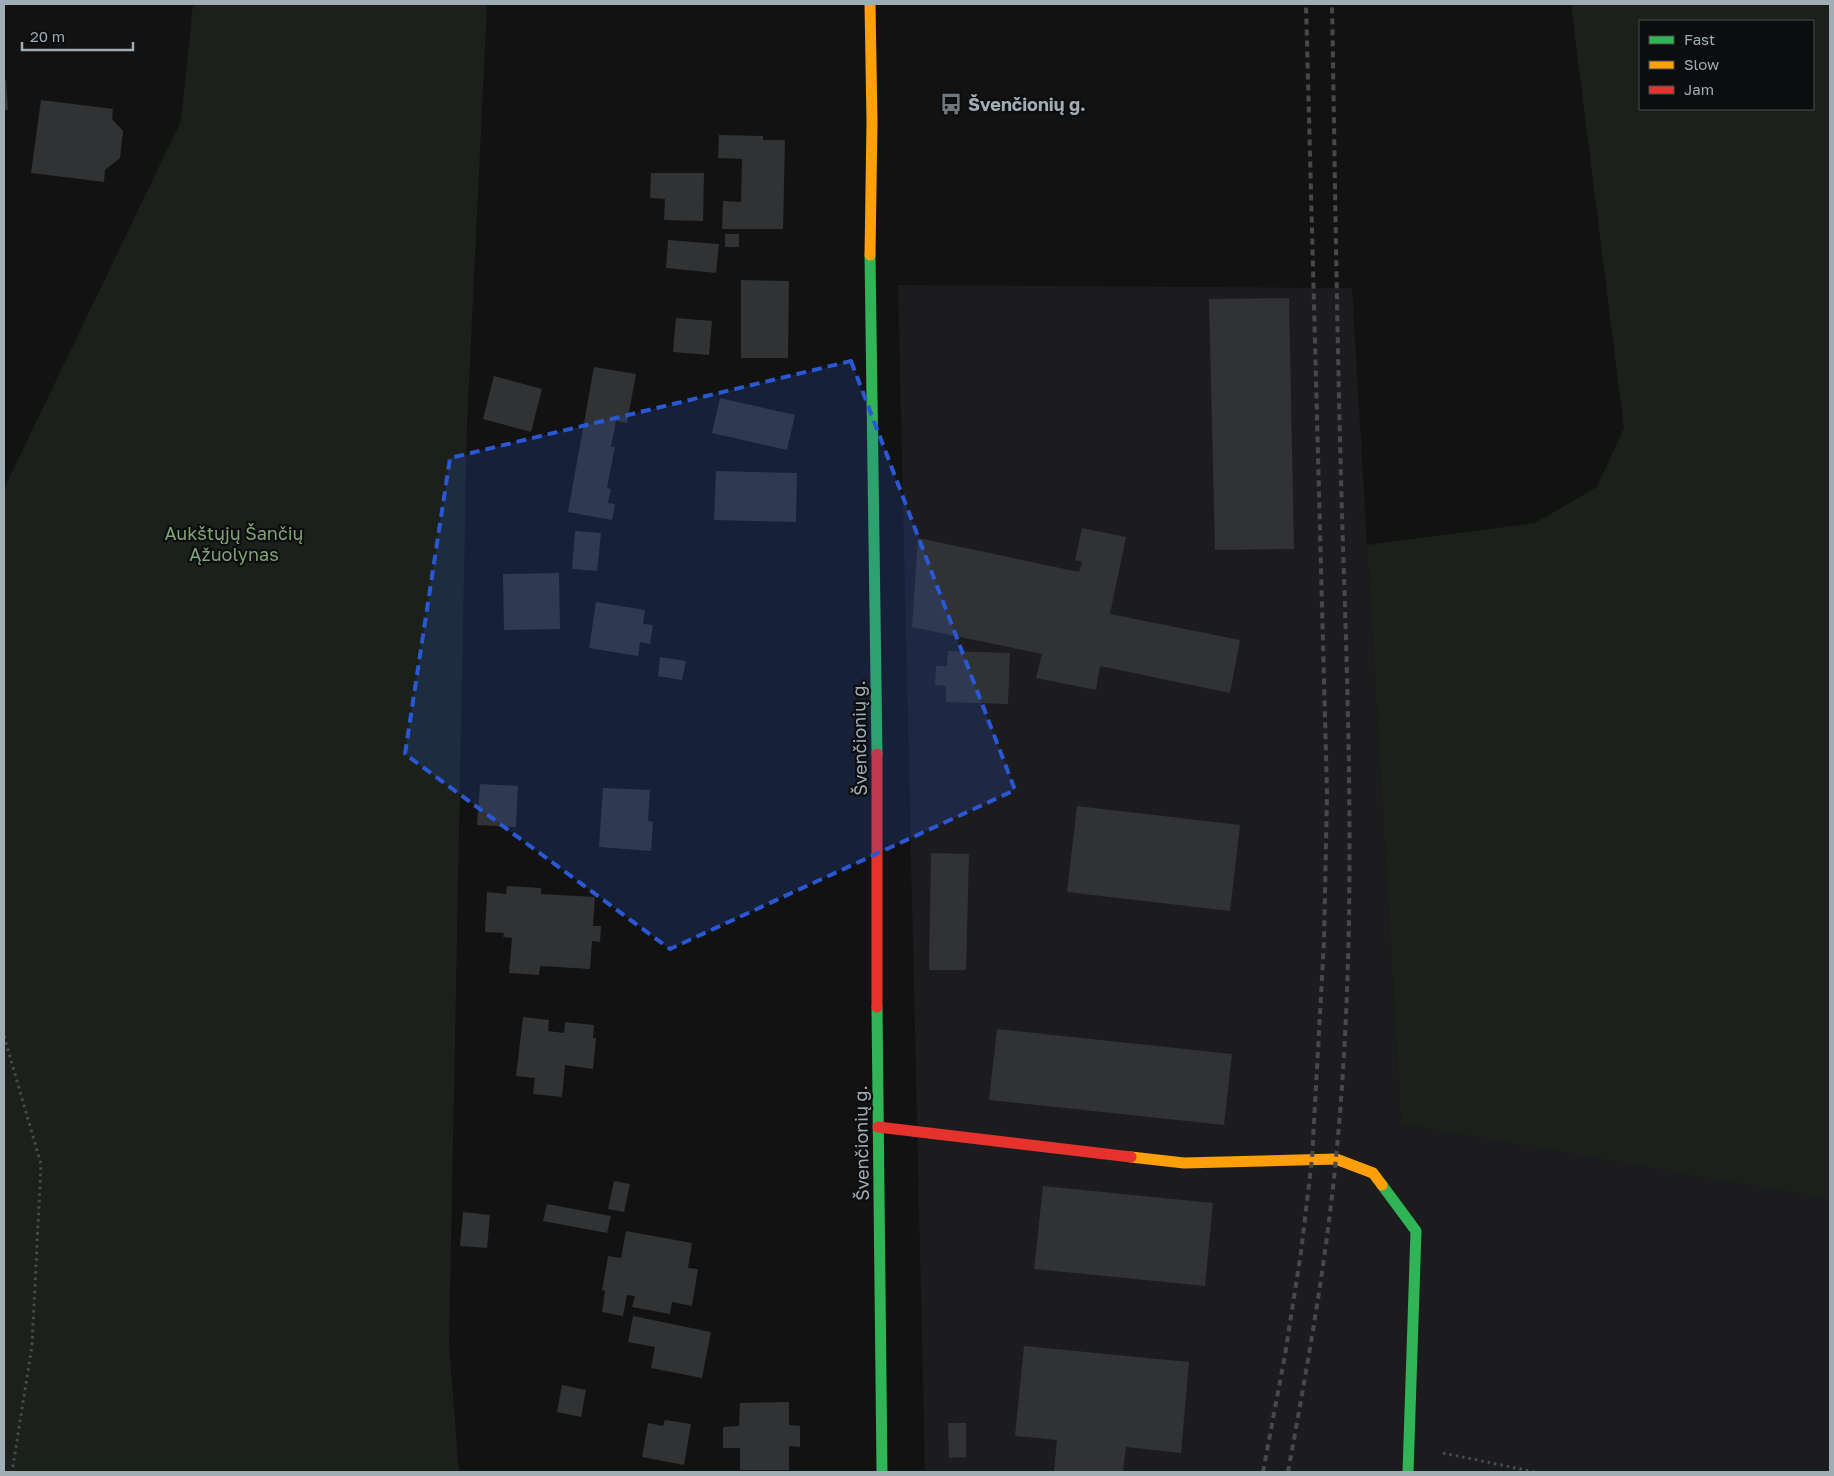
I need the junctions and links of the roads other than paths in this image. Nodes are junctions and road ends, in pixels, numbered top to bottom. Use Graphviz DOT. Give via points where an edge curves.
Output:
graph roads {
  1 [pos="870,4"];
  2 [pos="878,1127"];
  3 [pos="882,1472"];
  4 [pos="1408,1472"];
  1 -- 2 [label="street, Švenčionių g."];
  2 -- 3 [label="street, Švenčionių g."];
  2 -- 4 [label="street" via="1184,1163 1336,1159 1373,1173 1416,1231"];
}
